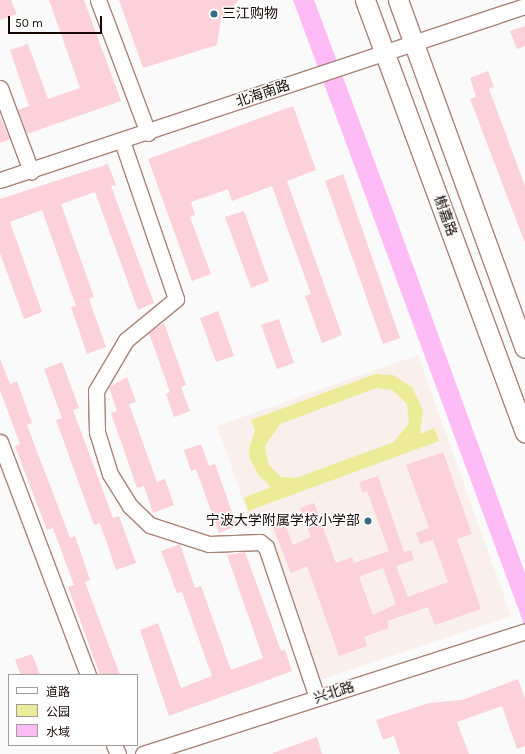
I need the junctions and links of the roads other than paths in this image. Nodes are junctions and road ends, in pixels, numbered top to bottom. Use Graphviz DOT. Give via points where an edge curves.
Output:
graph roads {
  1 [pos="98,0"];
  2 [pos="365,0"];
  3 [pos="398,0"];
  4 [pos="525,6"];
  5 [pos="414,43"];
  6 [pos="379,55"];
  7 [pos="0,88"];
  8 [pos="148,133"];
  9 [pos="122,141"];
  10 [pos="31,170"];
  11 [pos="0,180"];
  12 [pos="521,323"];
  13 [pos="525,348"];
  14 [pos="525,432"];
  15 [pos="0,442"];
  16 [pos="525,631"];
  17 [pos="88,674"];
  18 [pos="317,698"];
  19 [pos="143,754"];
  1 -- 8 [label="street"];
  2 -- 6 [label="main road, 榭嘉路"];
  3 -- 5 [label="main road"];
  4 -- 5 [label="street, 北海南路"];
  5 -- 6 [label="street, 北海南路"];
  5 -- 12 [label="main road"];
  6 -- 8 [label="street, 北海南路"];
  6 -- 14 [label="main road, 榭嘉路"];
  7 -- 10 [label="street"];
  8 -- 9 [label="street, 北海南路"];
  9 -- 10 [label="street, 北海南路"];
  9 -- 18 [label="street" via="176,299 126,340 96,390 97,432 110,474 130,506 150,525 209,544 260,542 266,547"];
  10 -- 11 [label="street, 北海南路"];
  12 -- 13 [label="main road"];
  15 -- 17 [label="street"];
  16 -- 18 [label="street, 兴北路"];
  18 -- 19 [label="street, 兴北路"];
}
